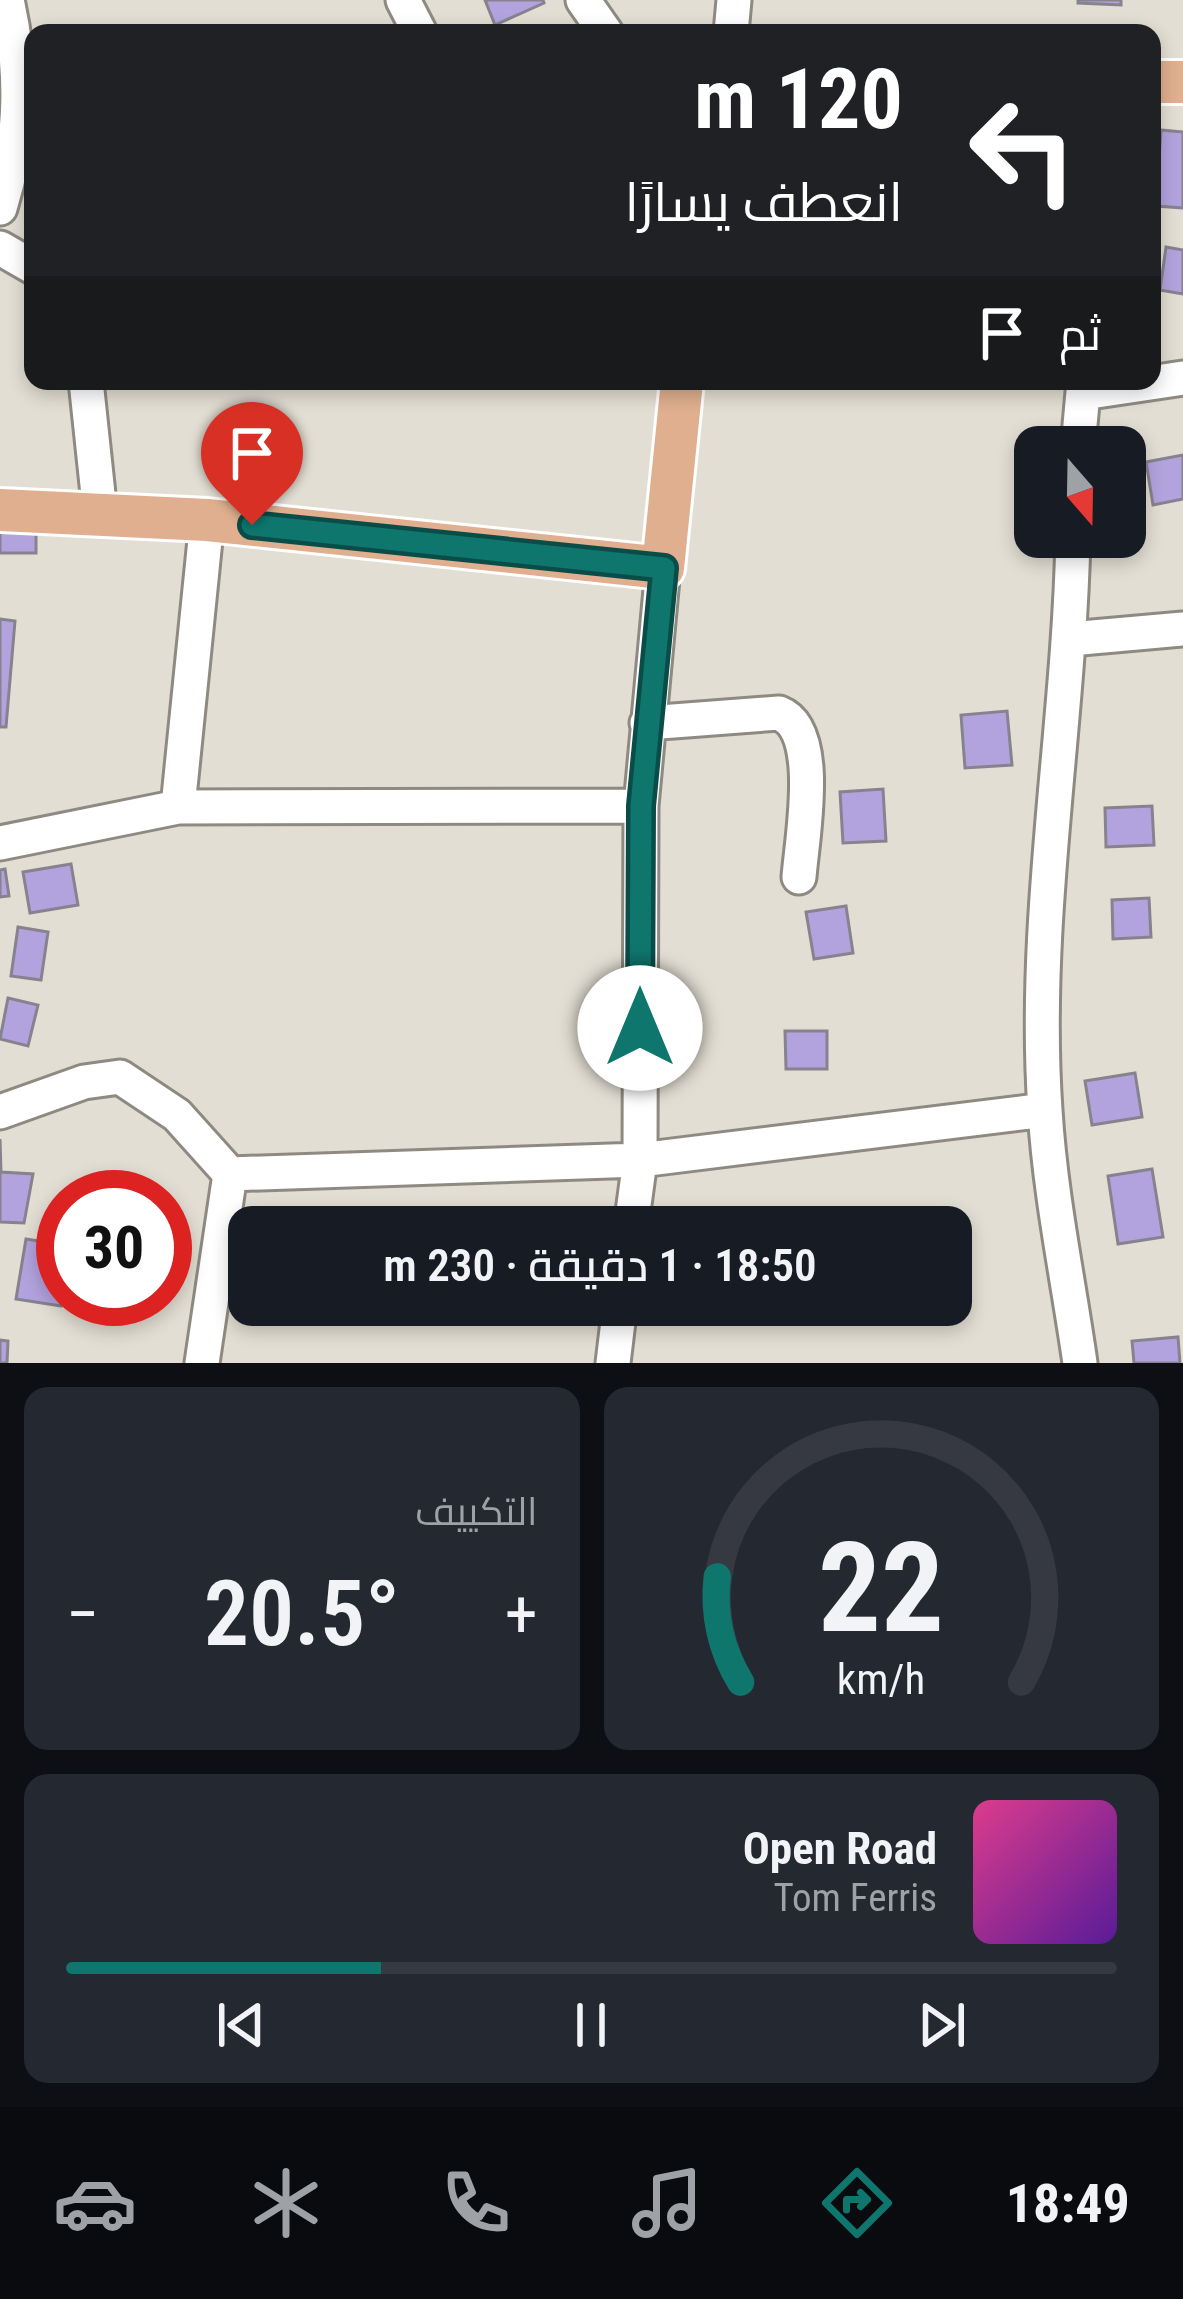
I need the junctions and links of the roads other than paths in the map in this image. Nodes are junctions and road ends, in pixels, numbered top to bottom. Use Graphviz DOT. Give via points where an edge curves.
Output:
graph roads {
  1 [pos="7,0"];
  2 [pos="0,208"];
  3 [pos="87,390"];
  4 [pos="681,390"];
  5 [pos="1083,390"];
  6 [pos="1080,426"];
  7 [pos="0,510"];
  8 [pos="100,513"];
  9 [pos="207,520"];
  10 [pos="1072,558"];
  11 [pos="664,568"];
  12 [pos="1183,629"];
  13 [pos="1070,639"];
  14 [pos="647,723"];
  15 [pos="641,806"];
  16 [pos="178,807"];
  17 [pos="0,843"];
  18 [pos="799,877"];
  19 [pos="1045,1110"];
  20 [pos="0,1112"];
  21 [pos="640,1160"];
  22 [pos="230,1174"];
  23 [pos="634,1206"];
  24 [pos="617,1326"];
  25 [pos="202,1363"];
  26 [pos="613,1363"];
  27 [pos="1080,1363"];
  1 -- 2 [label="street" via="20,102"];
  3 -- 8 [label="street"];
  4 -- 11 [label="main road"];
  5 -- 6 [label="street"];
  7 -- 8 [label="main road"];
  8 -- 9 [label="main road"];
  9 -- 11 [label="main road"];
  9 -- 16 [label="street"];
  10 -- 13 [label="street"];
  11 -- 14 [label="street"];
  12 -- 13 [label="street"];
  13 -- 19 [label="street" via="1048,841"];
  14 -- 15 [label="street"];
  14 -- 18 [label="street" via="779,713 795,724 806,769"];
  15 -- 16 [label="street"];
  15 -- 21 [label="street"];
  16 -- 17 [label="street"];
  19 -- 21 [label="street"];
  19 -- 27 [label="street"];
  20 -- 22 [label="street" via="120,1077 177,1115"];
  21 -- 22 [label="street"];
  21 -- 23 [label="street"];
  22 -- 25 [label="street"];
  24 -- 26 [label="street"];
}
